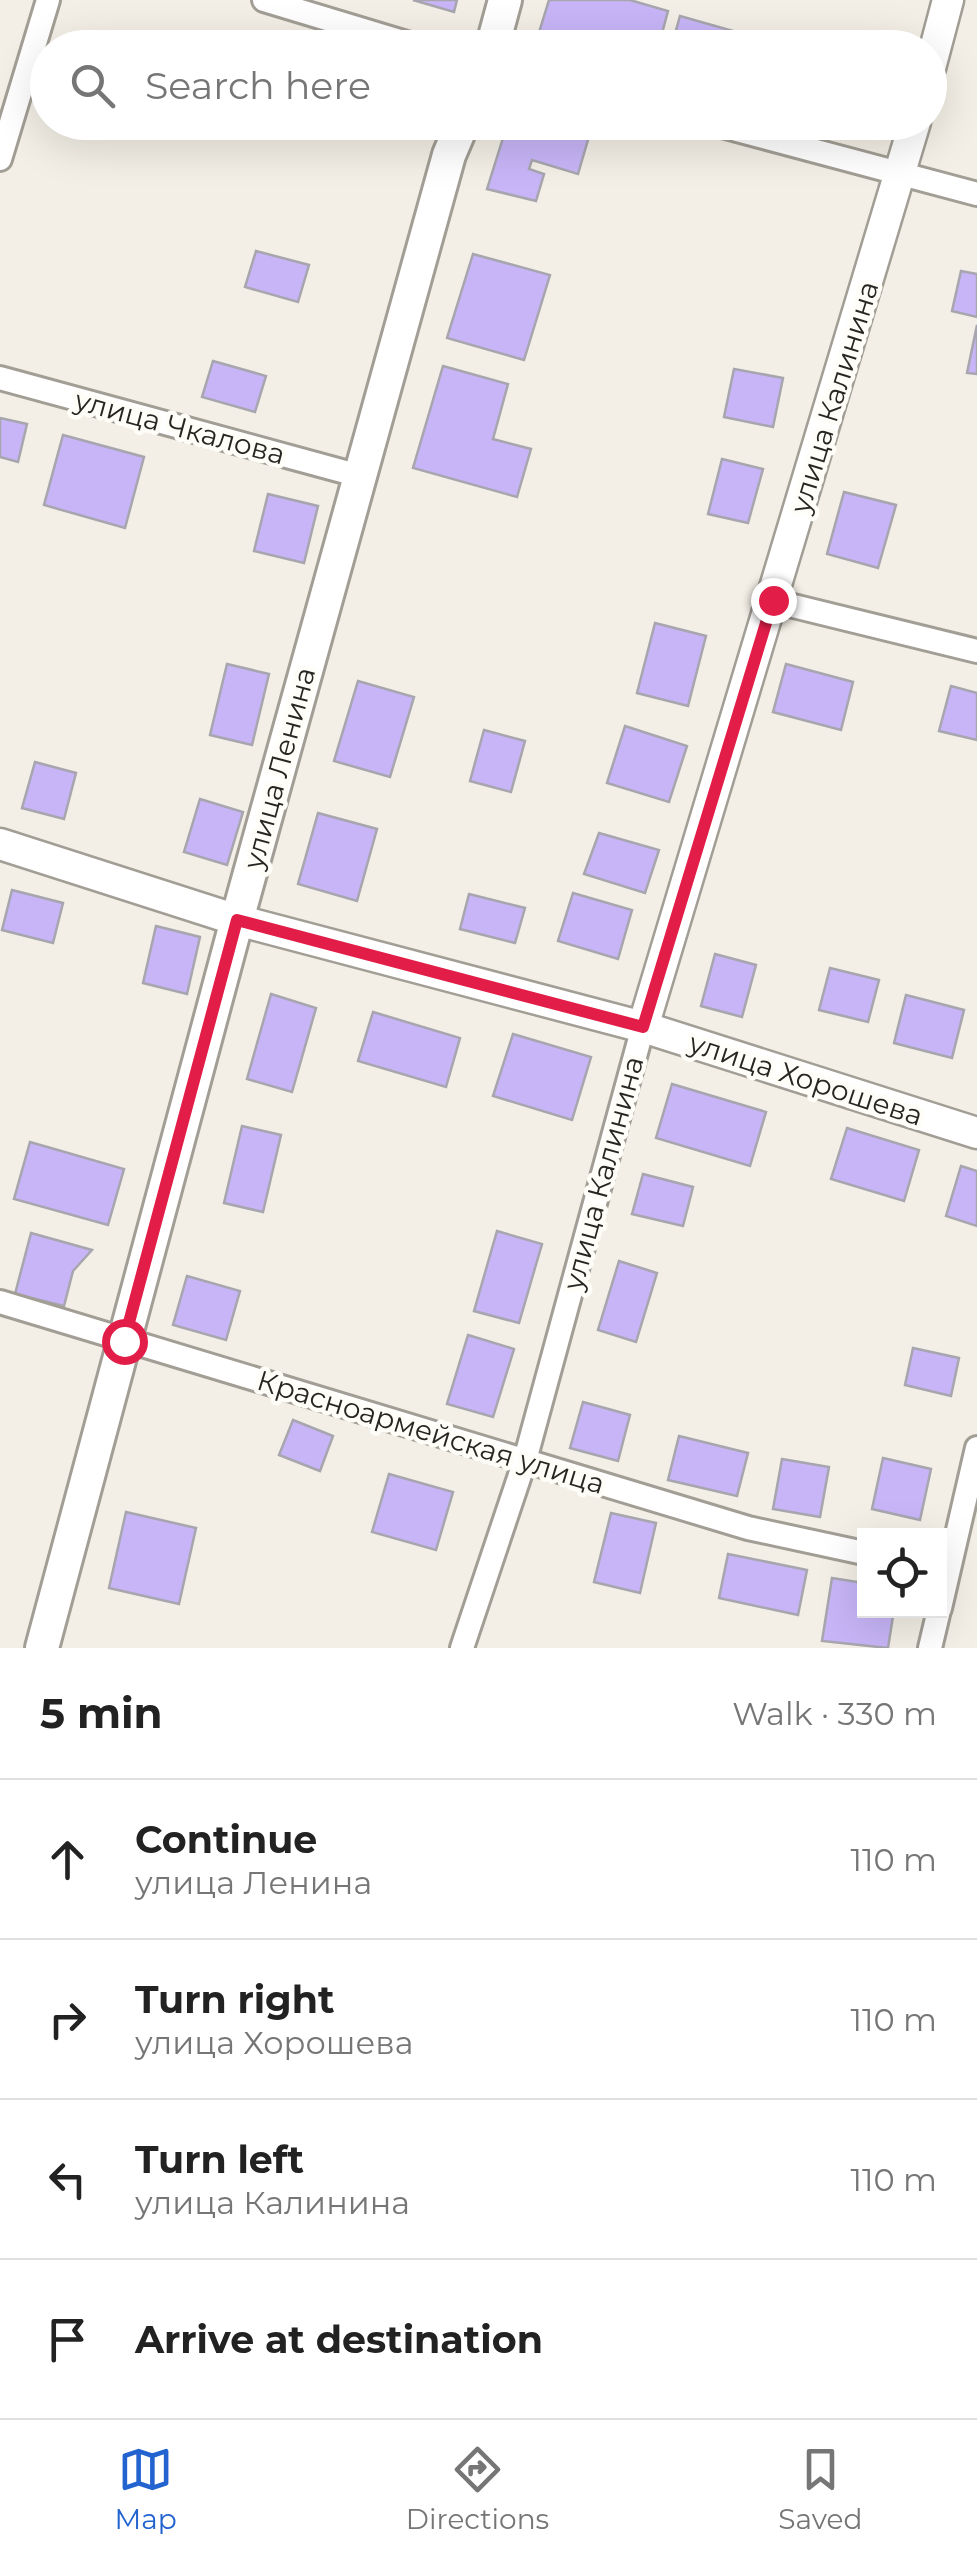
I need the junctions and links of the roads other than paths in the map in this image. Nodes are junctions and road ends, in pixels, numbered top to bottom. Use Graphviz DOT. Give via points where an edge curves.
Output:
graph roads {
  1 [pos="48,0"];
  2 [pos="264,0"];
  3 [pos="505,0"];
  4 [pos="948,0"];
  5 [pos="39,30"];
  6 [pos="363,30"];
  7 [pos="497,30"];
  8 [pos="940,30"];
  9 [pos="30,60"];
  10 [pos="455,140"];
  11 [pos="777,140"];
  12 [pos="909,140"];
  13 [pos="0,159"];
  14 [pos="901,172"];
  15 [pos="977,194"];
  16 [pos="0,378"];
  17 [pos="360,476"];
  18 [pos="773,600"];
  19 [pos="977,651"];
  20 [pos="0,844"];
  21 [pos="237,920"];
  22 [pos="643,1027"];
  23 [pos="977,1133"];
  24 [pos="0,1302"];
  25 [pos="124,1341"];
  26 [pos="977,1448"];
  27 [pos="525,1460"];
  28 [pos="857,1551"];
  29 [pos="947,1559"];
  30 [pos="937,1618"];
  31 [pos="42,1648"];
  32 [pos="462,1648"];
  33 [pos="930,1648"];
  1 -- 5 [label="street"];
  2 -- 6 [label="street"];
  3 -- 7 [label="main road"];
  4 -- 8 [label="street"];
  9 -- 13 [label="street"];
  10 -- 17 [label="main road, улица Ленина"];
  11 -- 14 [label="street"];
  12 -- 14 [label="street, улица Калинина"];
  14 -- 15 [label="street"];
  14 -- 18 [label="street, улица Калинина"];
  16 -- 17 [label="street, улица Чкалова"];
  17 -- 21 [label="main road, улица Ленина"];
  18 -- 19 [label="street"];
  18 -- 22 [label="street, улица Калинина"];
  20 -- 21 [label="street, улица Хорошева"];
  21 -- 22 [label="street, улица Хорошева"];
  21 -- 25 [label="main road, улица Ленина"];
  22 -- 23 [label="street, улица Хорошева"];
  22 -- 27 [label="street, улица Калинина"];
  24 -- 25 [label="street, Красноармейская улица"];
  25 -- 27 [label="street, Красноармейская улица"];
  25 -- 31 [label="main road, улица Ленина"];
  26 -- 29 [label="street"];
  27 -- 28 [label="street, Красноармейская улица" via="748,1528"];
  27 -- 32 [label="street, улица Калинина"];
  30 -- 33 [label="street"];
}
